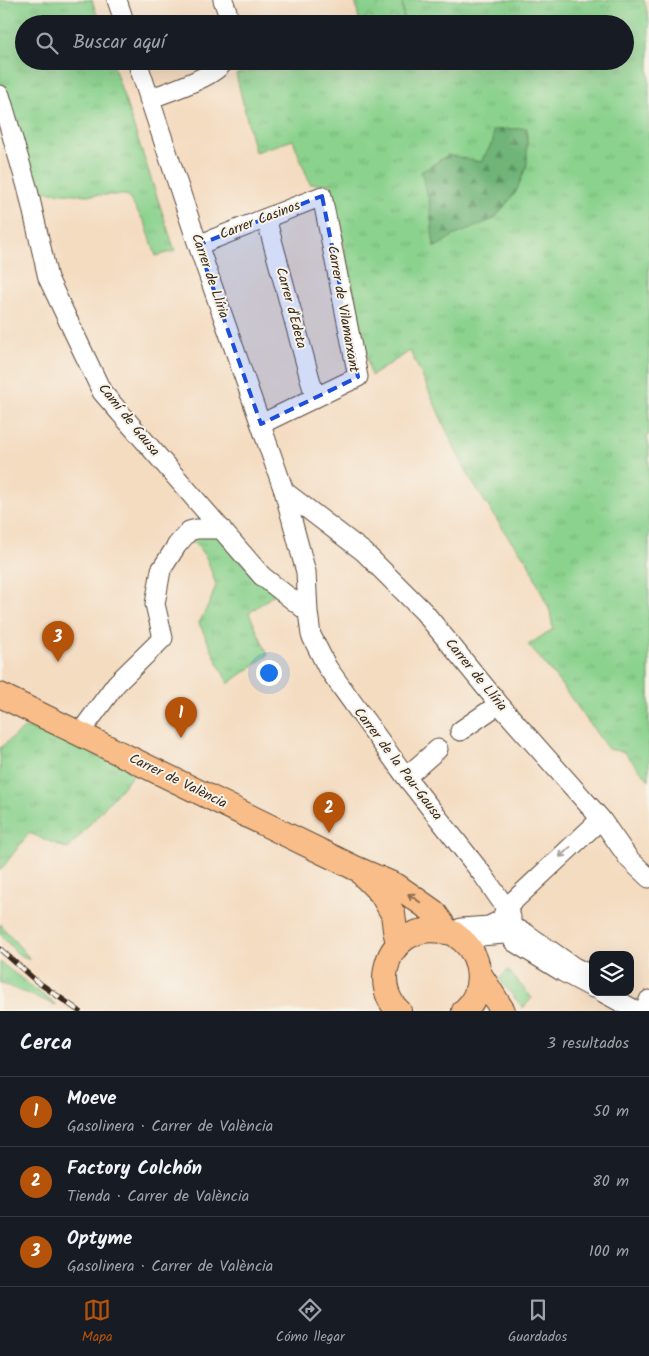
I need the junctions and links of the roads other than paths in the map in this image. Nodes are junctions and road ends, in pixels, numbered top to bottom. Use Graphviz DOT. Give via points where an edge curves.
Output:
graph roads {
  1 [pos="117,0"];
  2 [pos="224,0"];
  3 [pos="122,15"];
  4 [pos="228,15"];
  5 [pos="140,70"];
  6 [pos="216,70"];
  7 [pos="0,95"];
  8 [pos="149,99"];
  9 [pos="322,196"];
  10 [pos="266,218"];
  11 [pos="198,245"];
  12 [pos="315,397"];
  13 [pos="261,424"];
  14 [pos="284,491"];
  15 [pos="222,529"];
  16 [pos="306,572"];
  17 [pos="308,612"];
  18 [pos="0,695"];
  19 [pos="499,704"];
  20 [pos="460,731"];
  21 [pos="80,733"];
  22 [pos="438,749"];
  23 [pos="406,777"];
  24 [pos="601,819"];
  25 [pos="355,868"];
  26 [pos="649,878"];
  27 [pos="506,908"];
  28 [pos="513,931"];
  29 [pos="450,933"];
  30 [pos="398,943"];
  31 [pos="471,950"];
  32 [pos="479,973"];
  33 [pos="589,974"];
  34 [pos="589,986"];
  35 [pos="616,996"];
  36 [pos="632,996"];
  37 [pos="646,1005"];
  38 [pos="391,1006"];
  39 [pos="464,1011"];
  40 [pos="503,1011"];
  1 -- 3 [label="street"];
  2 -- 4 [label="street"];
  5 -- 8 [label="street, Carrer de Llíria"];
  6 -- 8 [label="street" via="196,82"];
  7 -- 15 [label="street, Camí de Gausa" via="28,190 48,278 102,392"];
  8 -- 11 [label="street, Carrer de Llíria"];
  9 -- 10 [label="street, Carrer Casinos"];
  9 -- 12 [label="street, Carrer de Vilamarxant" via="358,377"];
  10 -- 11 [label="street, Carrer Casinos"];
  10 -- 12 [label="street, Carrer d'Edeta"];
  11 -- 13 [label="street, Carrer de Llíria"];
  12 -- 13 [label="street, Carrer de Vilamarxant"];
  13 -- 14 [label="street, Carrer de Llíria"];
  14 -- 16 [label="street, Carrer de Llíria"];
  14 -- 19 [label="street, Carrer de Llíria" via="364,552 424,612"];
  15 -- 17 [label="street, Camí de Gausa" via="262,576"];
  15 -- 21 [label="street" via="189,531 177,545 161,570 155,604 163,638 116,684"];
  16 -- 17 [label="street, Carrer de la Pau-Gausa"];
  17 -- 23 [label="street, Carrer de la Pau-Gausa" via="311,635 327,668"];
  18 -- 21 [label="main road, Carrer de València"];
  19 -- 20 [label="street"];
  19 -- 24 [label="street, Carrer de Llíria"];
  21 -- 25 [label="main road, Carrer de València"];
  22 -- 23 [label="street"];
  23 -- 27 [label="street, Carrer de la Pau-Gausa"];
  24 -- 26 [label="street, Carrer de Llíria" via="629,859"];
  24 -- 27 [label="street, one-way"];
  29 -- 25 [label="main road, Carrer de València, one-way" via="434,912 397,886"];
  25 -- 30 [label="main road, Carrer de València" via="381,893 394,914"];
  27 -- 28 [label="street"];
  27 -- 29 [label="street" via="501,920 489,926 461,928"];
  28 -- 31 [label="street" via="482,936 475,940"];
  28 -- 33 [label="street" via="524,932"];
  28 -- 34 [label="street" via="514,942"];
  29 -- 30 [label="main road" via="430,930 413,933"];
  29 -- 31 [label="main road, Carrer de València"];
  30 -- 38 [label="main road" via="388,959 384,978"];
  31 -- 32 [label="main road"];
  32 -- 39 [label="main road" via="477,990"];
  32 -- 40 [label="main road"];
  35 -- 37 [label="street"];
  36 -- 37 [label="street"];
}
